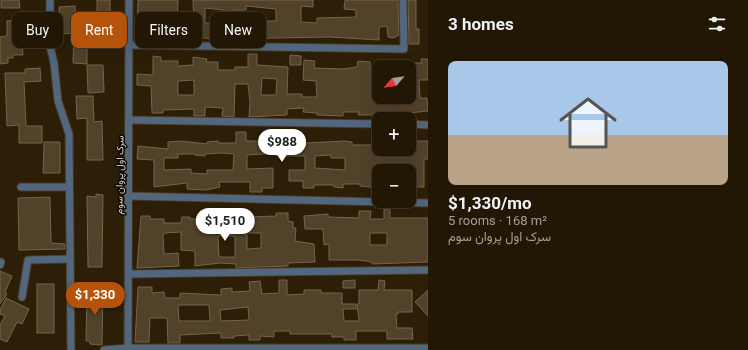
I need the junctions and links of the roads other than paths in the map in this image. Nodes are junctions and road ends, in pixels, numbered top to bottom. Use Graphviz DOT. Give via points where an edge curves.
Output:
graph roads {
  1 [pos="50,0"];
  2 [pos="129,0"];
  3 [pos="402,0"];
  4 [pos="129,45"];
  5 [pos="130,120"];
  6 [pos="372,124"];
  7 [pos="416,124"];
  8 [pos="428,125"];
  9 [pos="21,187"];
  10 [pos="69,187"];
  11 [pos="128,196"];
  12 [pos="428,204"];
  13 [pos="70,258"];
  14 [pos="428,270"];
  15 [pos="130,274"];
  16 [pos="22,297"];
  17 [pos="428,348"];
  18 [pos="128,349"];
  19 [pos="71,350"];
  20 [pos="104,350"];
  1 -- 10 [label="street" via="50,46 58,101 68,134"];
  2 -- 4 [label="street, سرک اول پروان سوم"];
  3 -- 4 [label="street" via="404,49"];
  4 -- 5 [label="street, سرک اول پروان سوم"];
  5 -- 6 [label="street"];
  5 -- 11 [label="street, سرک اول پروان سوم"];
  7 -- 8 [label="street"];
  9 -- 10 [label="street"];
  10 -- 13 [label="street"];
  11 -- 12 [label="street"];
  11 -- 15 [label="street, سرک اول پروان سوم"];
  13 -- 16 [label="street" via="28,260"];
  13 -- 19 [label="street"];
  14 -- 15 [label="street"];
  15 -- 18 [label="street, سرک اول پروان سوم"];
  17 -- 18 [label="street"];
  18 -- 20 [label="street"];
}
